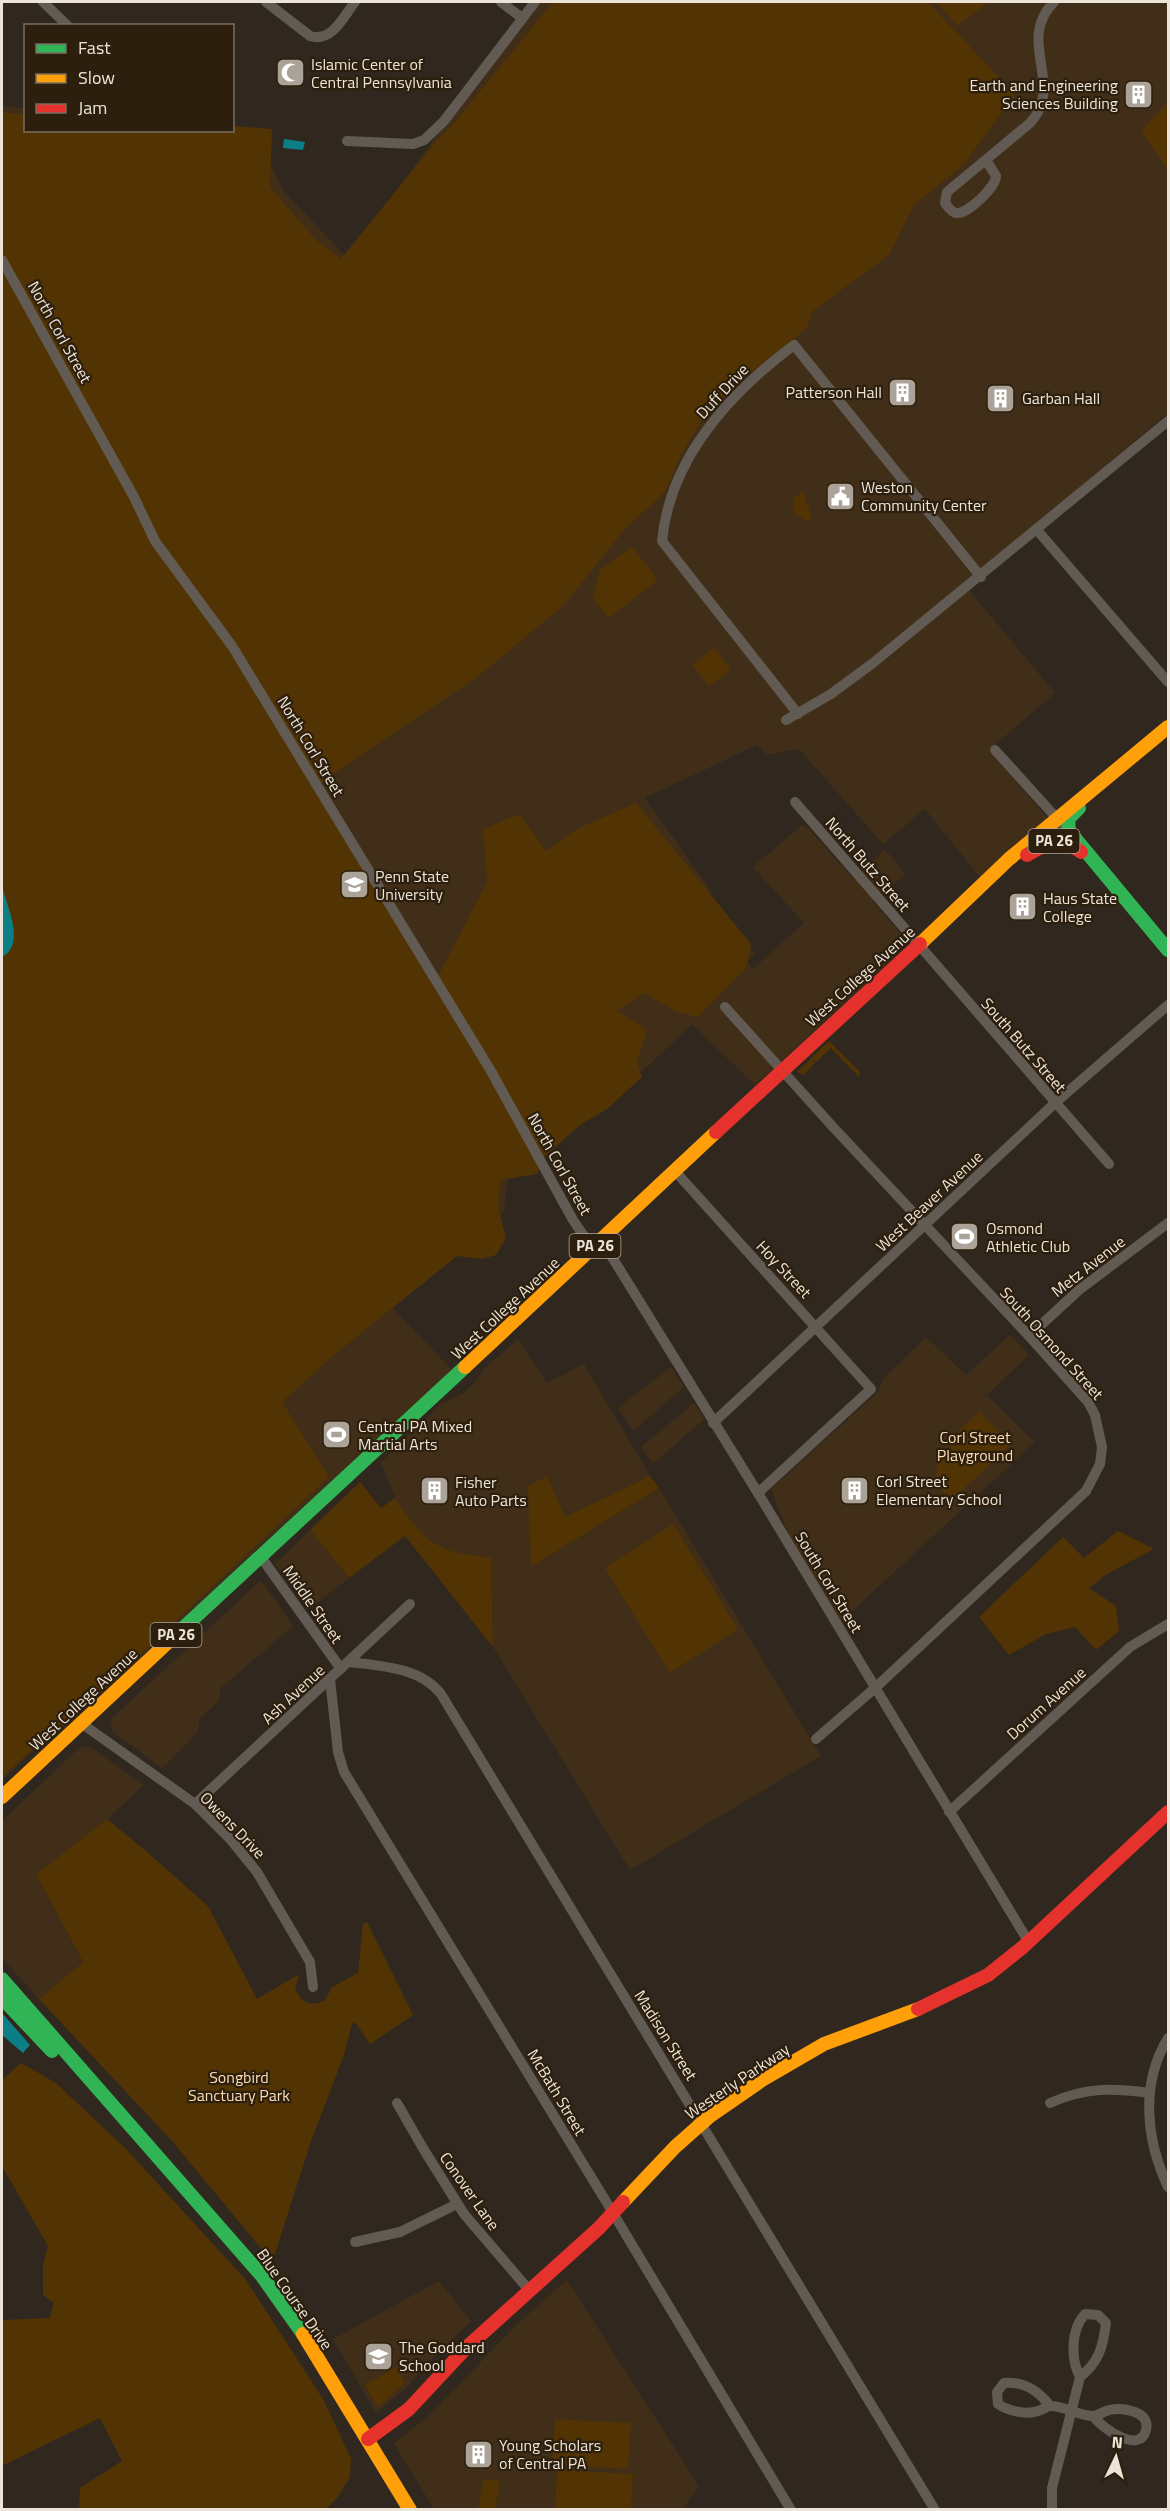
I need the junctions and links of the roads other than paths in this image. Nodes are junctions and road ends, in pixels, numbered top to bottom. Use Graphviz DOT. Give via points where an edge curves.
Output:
graph roads {
  1 [pos="43,2"];
  2 [pos="266,2"];
  3 [pos="355,2"];
  4 [pos="501,2"];
  5 [pos="535,2"];
  6 [pos="1054,2"];
  7 [pos="522,18"];
  8 [pos="66,24"];
  9 [pos="347,141"];
  10 [pos="986,160"];
  11 [pos="2,260"];
  12 [pos="1168,421"];
  13 [pos="1037,530"];
  14 [pos="981,576"];
  15 [pos="1168,682"];
  16 [pos="798,714"];
  17 [pos="786,720"];
  18 [pos="1168,727"];
  19 [pos="995,750"];
  20 [pos="1116,771"];
  21 [pos="795,802"];
  22 [pos="1056,819"];
  23 [pos="1069,831"];
  24 [pos="993,876"];
  25 [pos="1130,905"];
  26 [pos="919,945"];
  27 [pos="1168,950"];
  28 [pos="1168,1005"];
  29 [pos="725,1007"];
  30 [pos="781,1070"];
  31 [pos="1055,1103"];
  32 [pos="1109,1164"];
  33 [pos="674,1170"];
  34 [pos="1168,1224"];
  35 [pos="925,1225"];
  36 [pos="597,1244"];
  37 [pos="818,1327"];
  38 [pos="1029,1336"];
  39 [pos="713,1423"];
  40 [pos="758,1493"];
  41 [pos="261,1557"];
  42 [pos="410,1604"];
  43 [pos="1168,1624"];
  44 [pos="345,1665"];
  45 [pos="330,1679"];
  46 [pos="875,1688"];
  47 [pos="81,1723"];
  48 [pos="816,1739"];
  49 [pos="2,1797"];
  50 [pos="195,1804"];
  51 [pos="949,1812"];
  52 [pos="1168,1812"];
  53 [pos="1028,1941"];
  54 [pos="2,1979"];
  55 [pos="313,1987"];
  56 [pos="2,1998"];
  57 [pos="1168,2038"];
  58 [pos="1150,2093"];
  59 [pos="397,2103"];
  60 [pos="1050,2103"];
  61 [pos="702,2123"];
  62 [pos="130,2125"];
  63 [pos="1168,2187"];
  64 [pos="457,2204"];
  65 [pos="613,2214"];
  66 [pos="355,2242"];
  67 [pos="529,2290"];
  68 [pos="1080,2377"];
  69 [pos="1050,2406"];
  70 [pos="1072,2412"];
  71 [pos="1094,2416"];
  72 [pos="368,2439"];
  73 [pos="410,2510"];
  74 [pos="791,2510"];
  75 [pos="935,2510"];
  76 [pos="1052,2510"];
  1 -- 8 [label="street"];
  2 -- 3 [label="street" via="310,36 322,38 330,34"];
  4 -- 7 [label="street"];
  5 -- 7 [label="street"];
  6 -- 10 [label="street" via="1043,16 1037,36 1044,82 1040,107 1030,123"];
  7 -- 9 [label="street" via="444,121 424,140 413,144"];
  10 -- 10 [label="street" via="996,176 993,188 966,210 952,211 945,203 947,192"];
  11 -- 36 [label="street, North Corl Street" via="155,541 232,646 504,1093 573,1220 586,1239"];
  12 -- 13 [label="street"];
  13 -- 14 [label="street"];
  13 -- 15 [label="street"];
  14 -- 16 [label="street" via="845,684"];
  14 -- 16 [label="street, Duff Drive" via="794,345 734,396 706,430 684,466 665,517 662,541"];
  16 -- 17 [label="street"];
  18 -- 20 [label="main road, West College Avenue / PA 26"];
  19 -- 22 [label="street"];
  20 -- 22 [label="main road, West College Avenue / PA 26"];
  20 -- 23 [label="main road" via="1068,819"];
  21 -- 26 [label="street, North Butz Street"];
  22 -- 23 [label="street"];
  22 -- 24 [label="main road, West College Avenue / PA 26"];
  23 -- 25 [label="main road"];
  24 -- 25 [label="main road, PA 26" via="1044,844 1064,841 1078,850 1111,890"];
  24 -- 26 [label="main road, West College Avenue / PA 26"];
  25 -- 27 [label="main road, PA 26"];
  26 -- 30 [label="main road, West College Avenue / PA 26"];
  26 -- 31 [label="street, South Butz Street"];
  28 -- 31 [label="street, West Beaver Avenue"];
  29 -- 30 [label="street, South Osmond Street"];
  30 -- 33 [label="main road, West College Avenue / PA 26"];
  30 -- 35 [label="street, South Osmond Street"];
  31 -- 32 [label="street, South Butz Street"];
  31 -- 35 [label="street, West Beaver Avenue"];
  33 -- 36 [label="main road, West College Avenue / PA 26"];
  33 -- 37 [label="street, Hoy Street"];
  34 -- 38 [label="street, Metz Avenue" via="1079,1290"];
  35 -- 37 [label="street, West Beaver Avenue"];
  35 -- 38 [label="street, South Osmond Street"];
  36 -- 39 [label="street, South Corl Street" via="607,1249"];
  36 -- 41 [label="main road, West College Avenue / PA 26"];
  37 -- 39 [label="street, West Beaver Avenue"];
  37 -- 40 [label="street, Hoy Street" via="871,1389"];
  38 -- 46 [label="street, South Osmond Street" via="1095,1415 1102,1447 1094,1480 1075,1503"];
  39 -- 40 [label="street, South Corl Street"];
  40 -- 46 [label="street, South Corl Street"];
  41 -- 44 [label="street, Middle Street"];
  41 -- 47 [label="main road, West College Avenue / PA 26"];
  42 -- 44 [label="street, Ash Avenue"];
  43 -- 51 [label="street, Dorum Avenue" via="1130,1647"];
  44 -- 45 [label="street, Ash Avenue"];
  44 -- 61 [label="street, Madison Street" via="418,1675 432,1682"];
  45 -- 50 [label="street, Ash Avenue"];
  45 -- 65 [label="street, McBath Street" via="344,1772"];
  46 -- 48 [label="street, South Osmond Street"];
  46 -- 51 [label="street, South Corl Street"];
  47 -- 49 [label="main road, West College Avenue / PA 26"];
  47 -- 50 [label="street, Owens Drive"];
  50 -- 55 [label="street, Owens Drive" via="257,1872 310,1962"];
  51 -- 53 [label="street, South Corl Street"];
  52 -- 53 [label="main road, Westerly Parkway"];
  53 -- 61 [label="main road, Westerly Parkway" via="991,1973 964,1989 824,2044 762,2080"];
  54 -- 62 [label="main road, Blue Course Drive"];
  56 -- 62 [label="main road, Blue Course Drive"];
  57 -- 58 [label="street" via="1154,2071"];
  58 -- 60 [label="street" via="1107,2088"];
  58 -- 63 [label="street" via="1151,2140"];
  59 -- 64 [label="street, Conover Lane"];
  61 -- 65 [label="main road, Westerly Parkway"];
  61 -- 75 [label="street, Madison Street"];
  62 -- 72 [label="main road, Blue Course Drive" via="273,2291"];
  64 -- 66 [label="street" via="400,2232"];
  64 -- 67 [label="street, Conover Lane"];
  65 -- 67 [label="main road, Westerly Parkway"];
  65 -- 74 [label="street, McBath Street"];
  67 -- 72 [label="main road, Westerly Parkway" via="466,2348 410,2409"];
  68 -- 68 [label="street" via="1094,2365 1102,2349 1106,2324 1098,2315 1085,2314 1078,2328 1073,2360"];
  68 -- 70 [label="street"];
  69 -- 69 [label="street" via="1042,2395 1025,2385 1004,2383 997,2392 998,2403 1009,2409 1032,2413"];
  69 -- 70 [label="street"];
  70 -- 71 [label="street"];
  70 -- 76 [label="street" via="1052,2488"];
  71 -- 71 [label="street" via="1111,2434 1132,2439 1139,2439 1147,2428 1142,2415 1122,2409"];
  72 -- 73 [label="main road, Blue Course Drive"];
}
